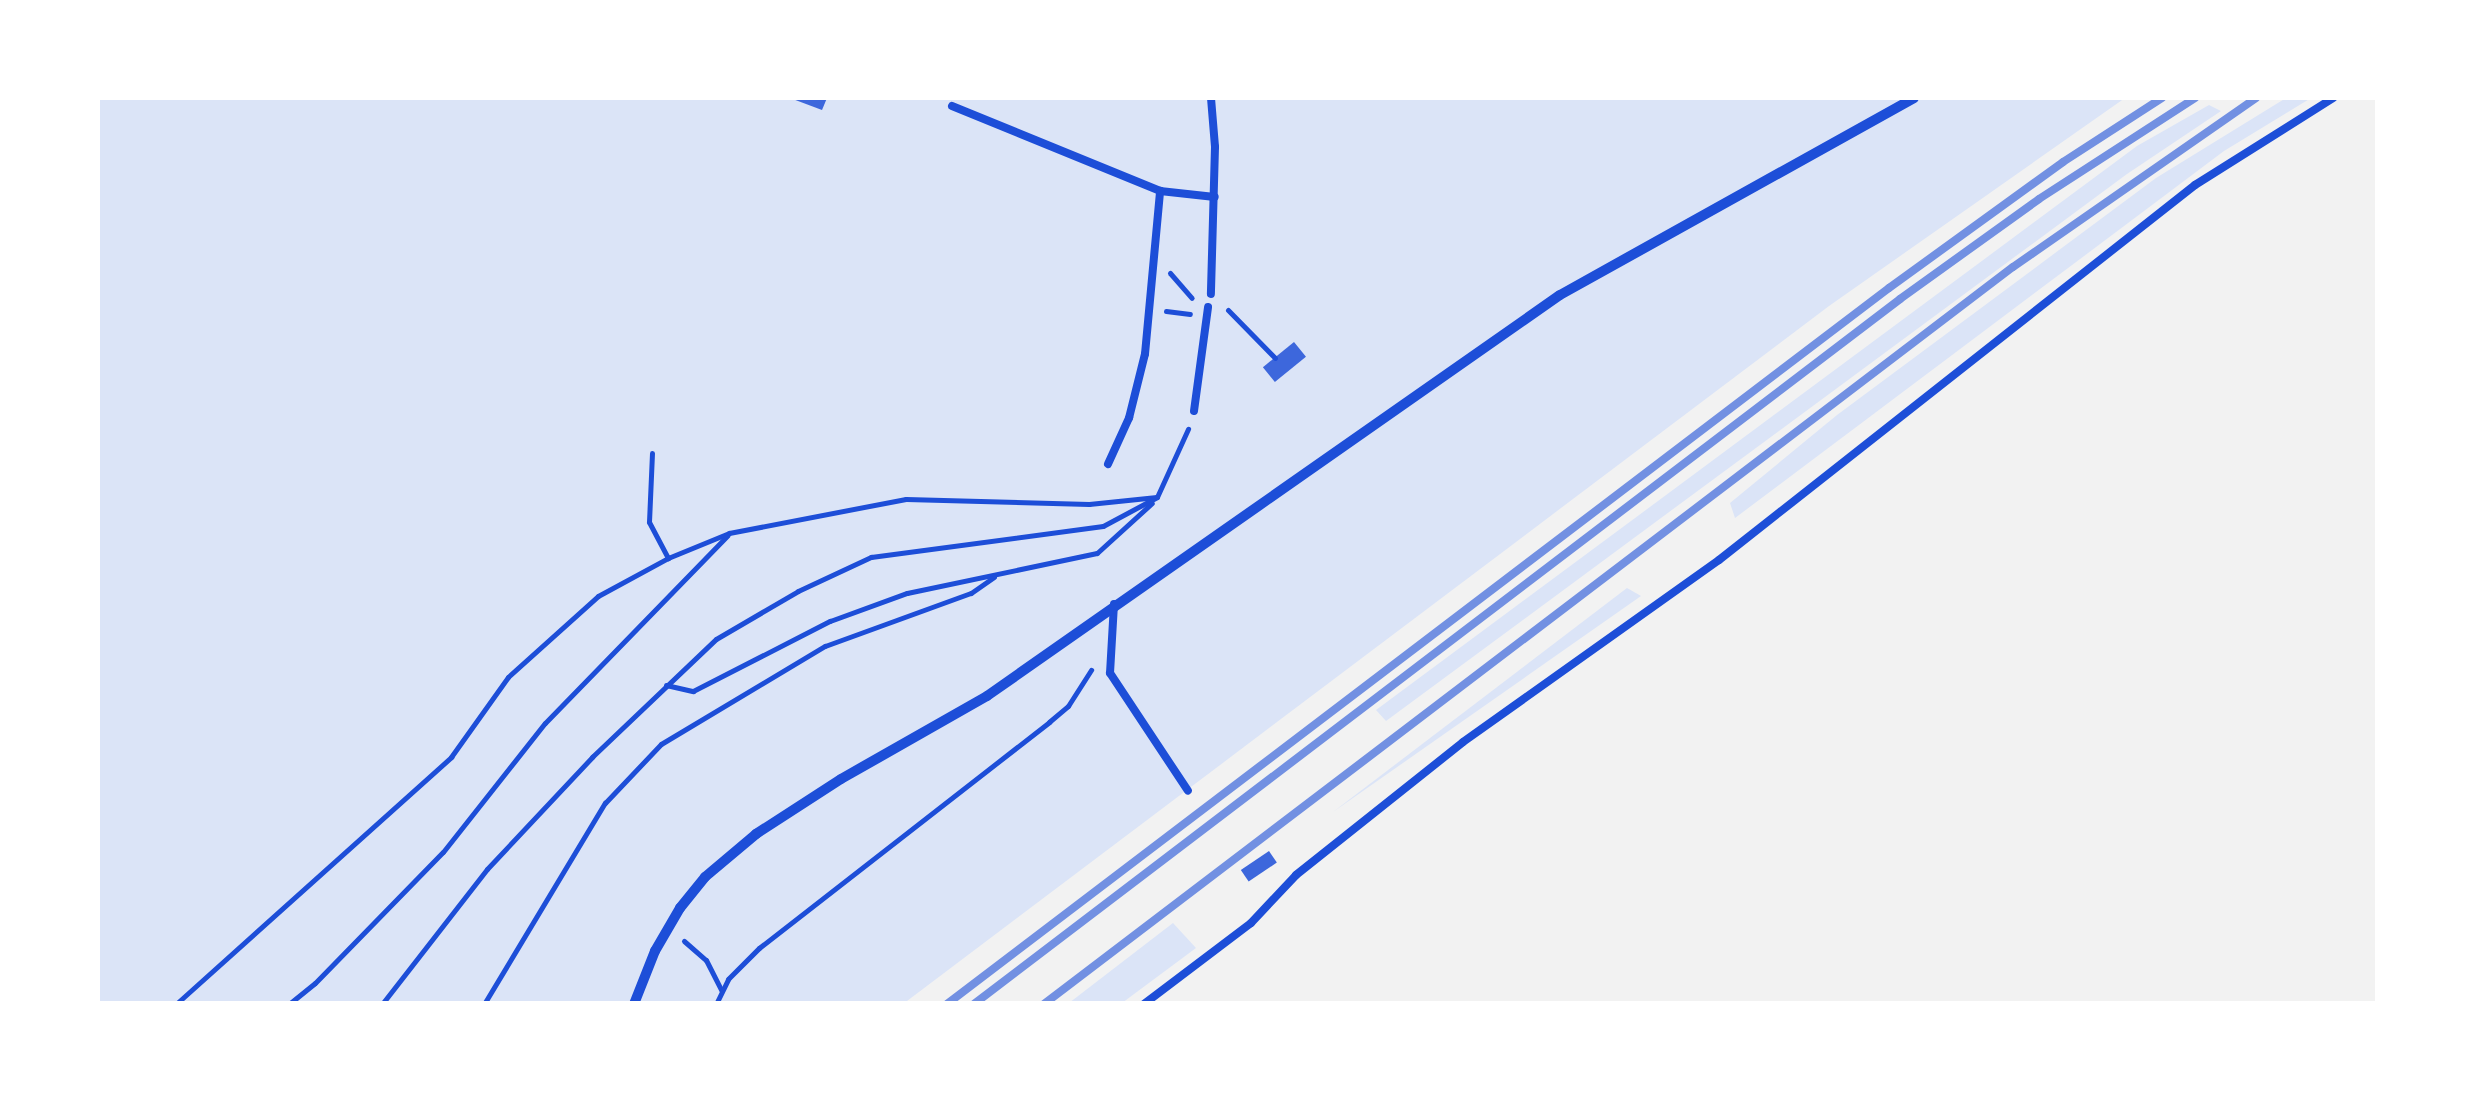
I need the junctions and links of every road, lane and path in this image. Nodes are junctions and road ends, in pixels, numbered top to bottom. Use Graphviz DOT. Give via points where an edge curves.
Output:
graph roads {
  1 [pos="1211,98"];
  2 [pos="1914,98"];
  3 [pos="2333,98"];
  4 [pos="952,106"];
  5 [pos="1160,192"];
  6 [pos="1215,197"];
  7 [pos="1154,256"];
  8 [pos="1211,294"];
  9 [pos="1149,309"];
  10 [pos="1208,312"];
  11 [pos="1275,358"];
  12 [pos="1194,411"];
  13 [pos="652,453"];
  14 [pos="1108,464"];
  15 [pos="1157,497"];
  16 [pos="730,533"];
  17 [pos="668,558"];
  18 [pos="994,578"];
  19 [pos="1114,604"];
  20 [pos="1093,664"];
  21 [pos="666,684"];
  22 [pos="1188,791"];
  23 [pos="668,927"];
  24 [pos="720,990"];
  25 [pos="176,1004"];
  26 [pos="289,1004"];
  27 [pos="382,1004"];
  28 [pos="484,1004"];
  29 [pos="634,1004"];
  30 [pos="716,1004"];
  31 [pos="1144,1004"];
  1 -- 6 [label="lane"];
  2 -- 19 [label="street" via="1560,295"];
  3 -- 31 [label="lane" via="2195,185 1718,560 1463,742 1296,875 1251,923"];
  4 -- 5 [label="lane"];
  5 -- 6 [label="lane"];
  5 -- 7 [label="lane"];
  6 -- 8 [label="lane"];
  7 -- 9 [label="lane"];
  7 -- 10 [label="path"];
  8 -- 11 [label="path"];
  9 -- 10 [label="path"];
  9 -- 14 [label="lane" via="1129,418"];
  10 -- 12 [label="lane"];
  12 -- 15 [label="path"];
  13 -- 17 [label="path" via="648,522"];
  15 -- 16 [label="path" via="1089,504 906,499"];
  15 -- 18 [label="path" via="1097,553"];
  15 -- 21 [label="path" via="1103,526 871,557 716,639"];
  16 -- 17 [label="path"];
  16 -- 26 [label="path" via="546,723 444,852"];
  17 -- 25 [label="path" via="598,596 508,677 451,757"];
  18 -- 21 [label="path" via="908,593 830,621 693,691"];
  18 -- 28 [label="path" via="826,646 660,744 605,803"];
  19 -- 22 [label="lane" via="1110,673"];
  19 -- 23 [label="street" via="971,706 756,834 705,877"];
  20 -- 24 [label="path" via="1079,691 1049,722 758,948"];
  21 -- 27 [label="path" via="488,869"];
  23 -- 24 [label="path" via="706,960"];
  23 -- 29 [label="street"];
  24 -- 30 [label="path"];
}
